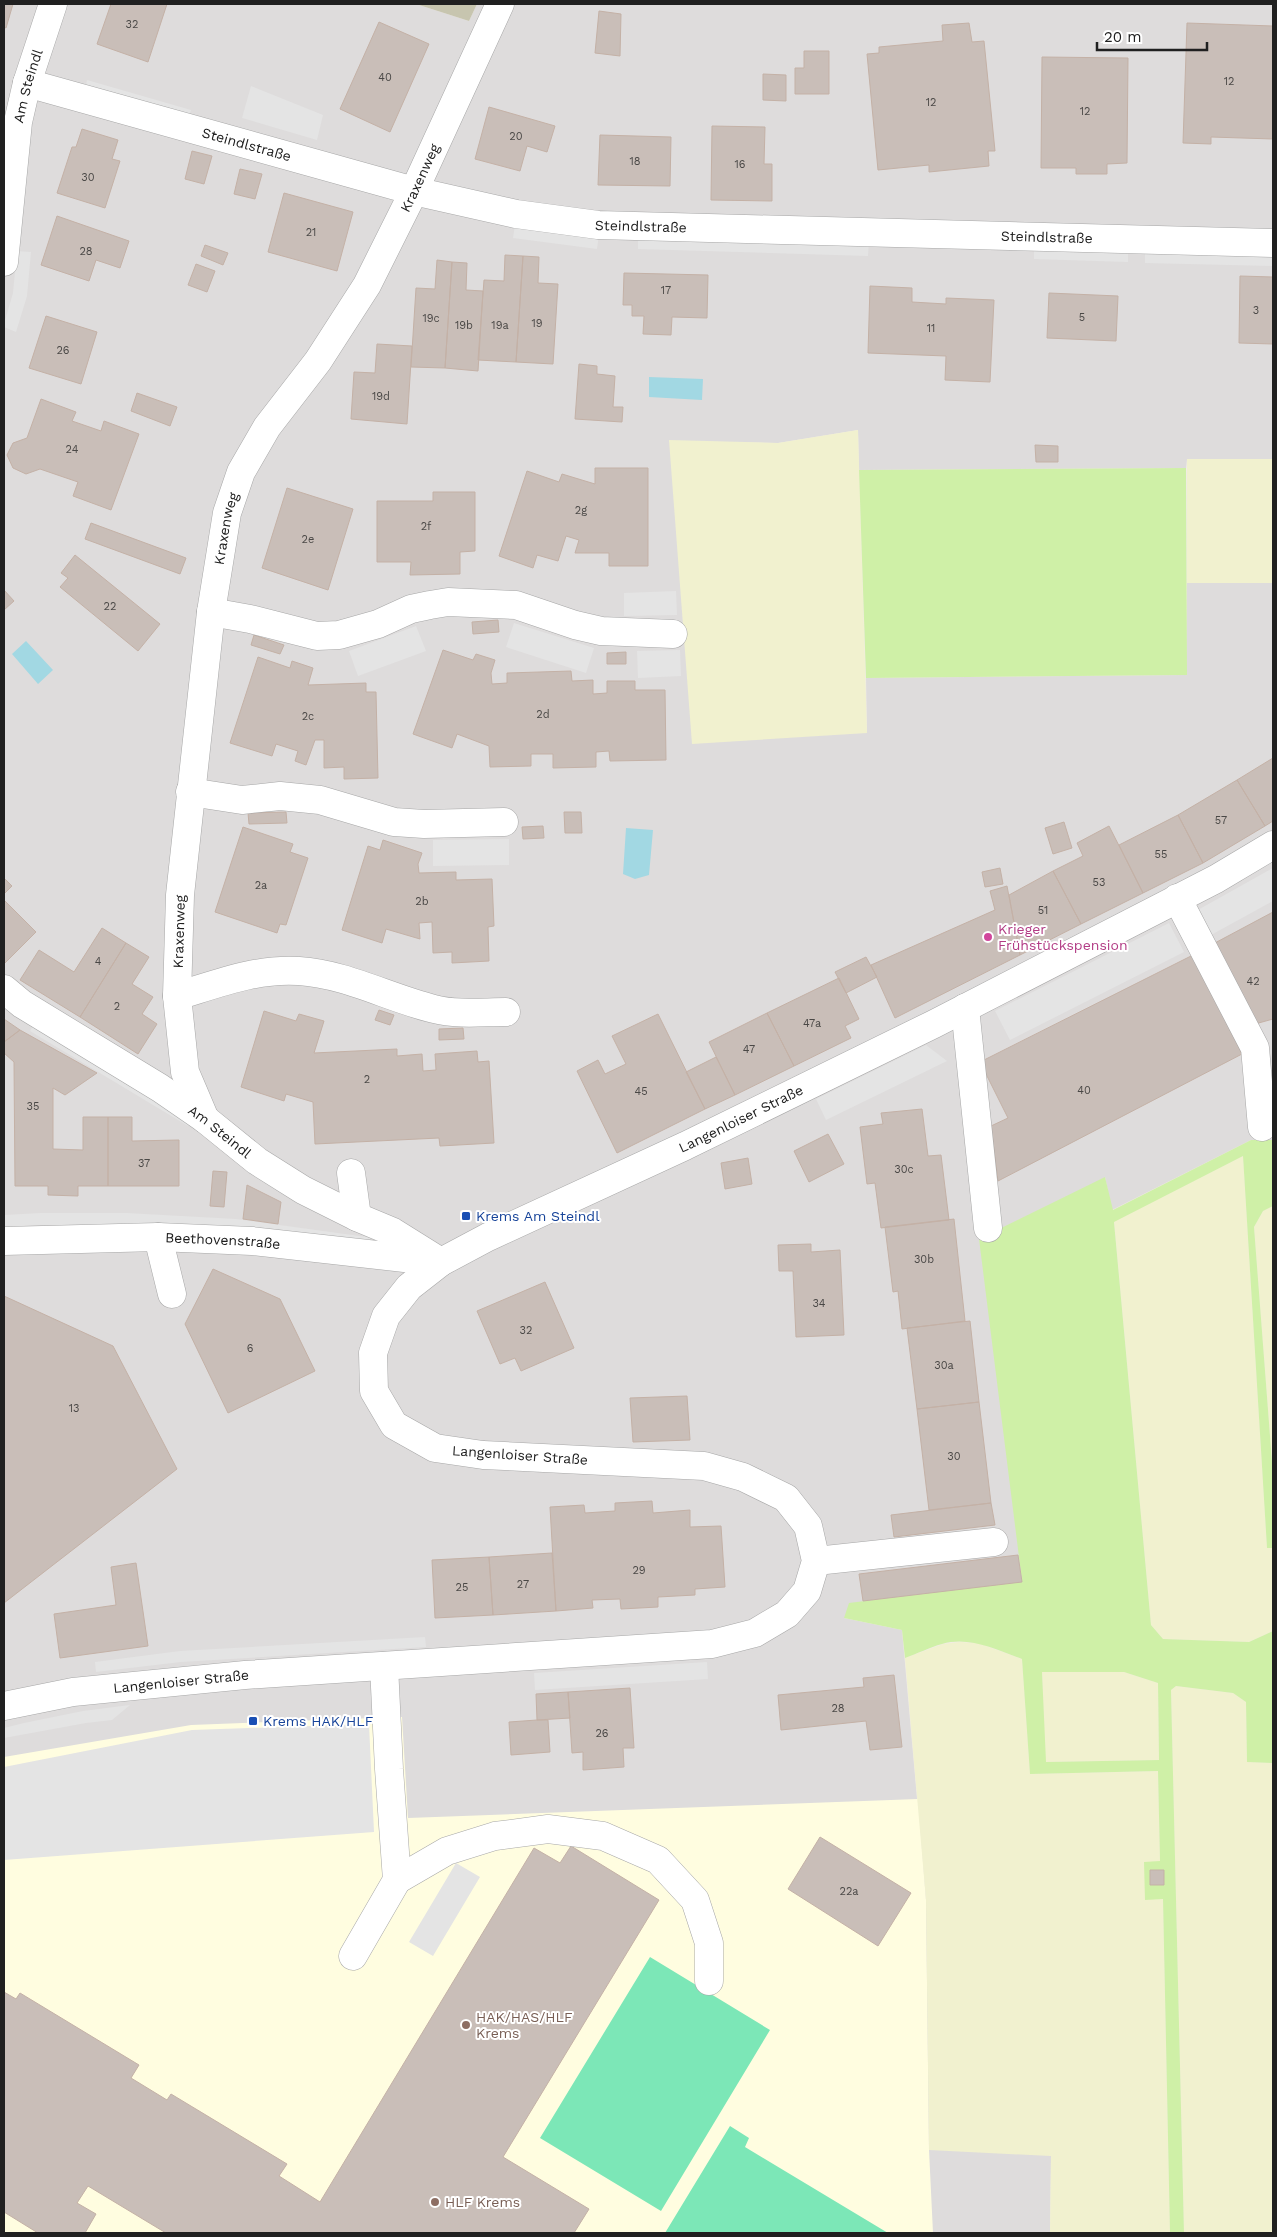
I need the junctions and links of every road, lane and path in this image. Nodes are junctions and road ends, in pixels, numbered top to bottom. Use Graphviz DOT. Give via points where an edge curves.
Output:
graph roads {
  1 [pos="53,4"];
  2 [pos="500,4"];
  3 [pos="27,83"];
  4 [pos="414,191"];
  5 [pos="1273,243"];
  6 [pos="4,262"];
  7 [pos="212,612"];
  8 [pos="673,634"];
  9 [pos="190,792"];
  10 [pos="504,822"];
  11 [pos="1273,845"];
  12 [pos="1177,898"];
  13 [pos="4,989"];
  14 [pos="177,996"];
  15 [pos="965,1008"];
  16 [pos="506,1012"];
  17 [pos="205,1119"];
  18 [pos="1262,1128"];
  19 [pos="351,1173"];
  20 [pos="357,1217"];
  21 [pos="988,1228"];
  22 [pos="158,1237"];
  23 [pos="4,1241"];
  24 [pos="441,1262"];
  25 [pos="172,1294"];
  26 [pos="994,1542"];
  27 [pos="816,1561"];
  28 [pos="384,1666"];
  29 [pos="4,1706"];
  30 [pos="397,1880"];
  31 [pos="353,1956"];
  32 [pos="709,1981"];
  1 -- 3 [label="street, Am Steindl"];
  2 -- 4 [label="street, Kraxenweg"];
  3 -- 4 [label="street, Steindlstraße"];
  3 -- 6 [label="street, Am Steindl" via="18,122"];
  4 -- 5 [label="street, Steindlstraße" via="516,214 598,226"];
  4 -- 7 [label="street, Kraxenweg" via="367,285 318,361 266,427 241,472 227,514"];
  7 -- 8 [label="street" via="250,618 317,636 346,633 378,624 430,604 516,605 601,631"];
  7 -- 9 [label="street, Kraxenweg"];
  9 -- 10 [label="street" via="242,800 280,796 320,800 394,822"];
  9 -- 14 [label="street, Kraxenweg" via="180,895"];
  11 -- 12 [label="street, Langenloiser Straße"];
  12 -- 15 [label="street, Langenloiser Straße"];
  12 -- 18 [label="street" via="1255,1048"];
  13 -- 17 [label="street, Am Steindl" via="22,1004"];
  14 -- 16 [label="street" via="257,972 297,970 345,980 435,1009 460,1013"];
  14 -- 17 [label="street, Kraxenweg" via="185,1072"];
  15 -- 21 [label="street"];
  15 -- 24 [label="street, Langenloiser Straße"];
  17 -- 20 [label="street, Am Steindl" via="258,1161 303,1190"];
  19 -- 20 [label="street"];
  20 -- 24 [label="street, Am Steindl" via="393,1232"];
  22 -- 23 [label="street, Beethovenstraße"];
  22 -- 24 [label="street, Beethovenstraße" via="252,1241"];
  22 -- 25 [label="street"];
  24 -- 27 [label="street, Langenloiser Straße" via="409,1287 386,1316 373,1353 374,1391 394,1425 435,1448 483,1455 704,1466 743,1477 786,1498 808,1526"];
  26 -- 27 [label="street"];
  27 -- 28 [label="street, Langenloiser Straße" via="807,1591 787,1614 755,1633 712,1644"];
  28 -- 29 [label="street, Langenloiser Straße" via="245,1675 73,1692"];
  28 -- 30 [label="street"];
  30 -- 31 [label="street"];
  30 -- 32 [label="street" via="447,1851 496,1836 548,1829 603,1836 658,1860 694,1900 709,1943"];
}
